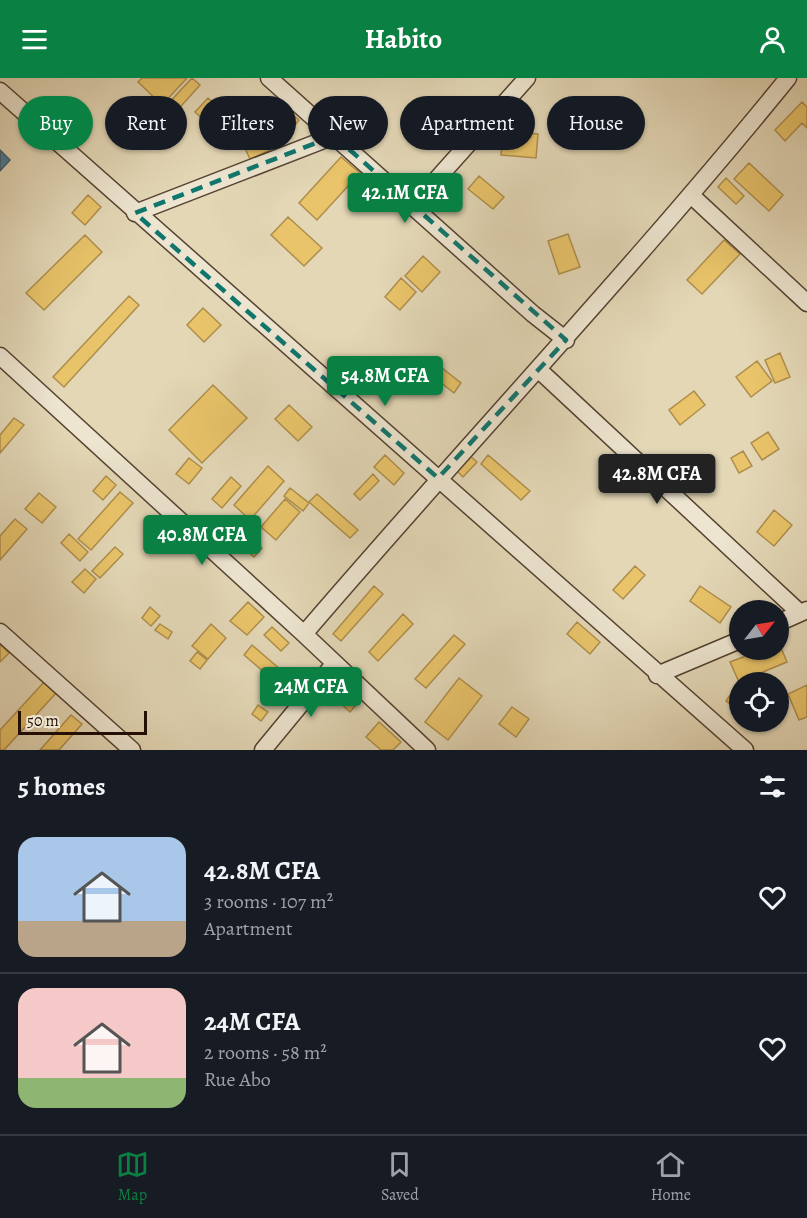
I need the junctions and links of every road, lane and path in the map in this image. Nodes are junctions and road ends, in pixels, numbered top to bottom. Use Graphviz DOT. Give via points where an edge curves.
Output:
graph roads {
  1 [pos="4,78"];
  2 [pos="269,78"];
  3 [pos="527,78"];
  4 [pos="788,78"];
  5 [pos="0,82"];
  6 [pos="0,91"];
  7 [pos="308,113"];
  8 [pos="308,146"];
  9 [pos="349,150"];
  10 [pos="692,196"];
  11 [pos="412,207"];
  12 [pos="135,213"];
  13 [pos="807,303"];
  14 [pos="566,339"];
  15 [pos="0,356"];
  16 [pos="538,370"];
  17 [pos="438,478"];
  18 [pos="804,611"];
  19 [pos="789,618"];
  20 [pos="0,632"];
  21 [pos="304,634"];
  22 [pos="729,645"];
  23 [pos="333,664"];
  24 [pos="657,675"];
  25 [pos="132,750"];
  26 [pos="262,750"];
  27 [pos="427,750"];
  28 [pos="745,750"];
  1 -- 5 [label="street"];
  2 -- 7 [label="street"];
  3 -- 11 [label="street"];
  4 -- 10 [label="street"];
  6 -- 12 [label="street"];
  8 -- 12 [label="street"];
  9 -- 11 [label="street"];
  10 -- 13 [label="street"];
  10 -- 14 [label="street"];
  11 -- 14 [label="street"];
  12 -- 17 [label="street"];
  14 -- 16 [label="street"];
  15 -- 21 [label="street"];
  16 -- 17 [label="street"];
  16 -- 18 [label="street"];
  17 -- 21 [label="street"];
  17 -- 24 [label="street"];
  18 -- 19 [label="street"];
  20 -- 25 [label="street"];
  21 -- 23 [label="street"];
  22 -- 24 [label="street"];
  23 -- 26 [label="street"];
  23 -- 27 [label="street"];
  24 -- 28 [label="street"];
}
